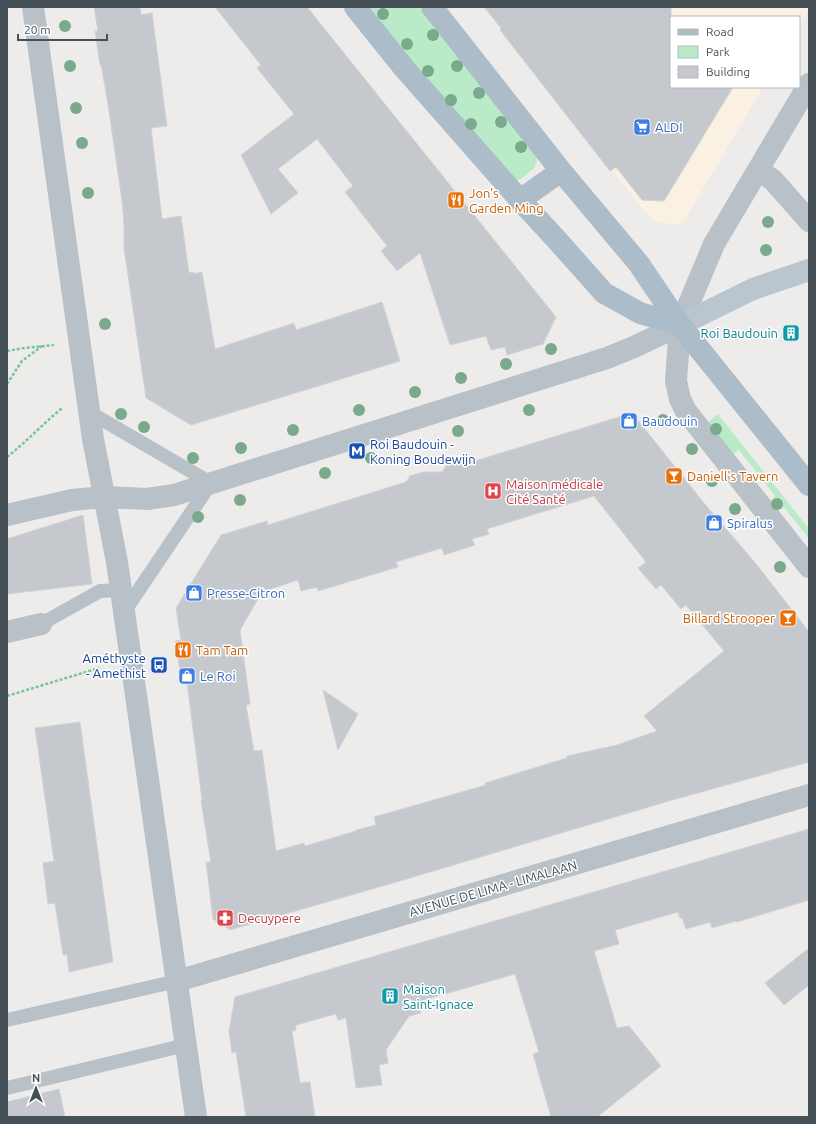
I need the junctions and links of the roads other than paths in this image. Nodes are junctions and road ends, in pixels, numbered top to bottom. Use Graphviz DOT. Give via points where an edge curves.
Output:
graph roads {
  1 [pos="33,7"];
  2 [pos="355,7"];
  3 [pos="432,7"];
  4 [pos="809,84"];
  5 [pos="758,170"];
  6 [pos="561,171"];
  7 [pos="520,200"];
  8 [pos="809,221"];
  9 [pos="809,270"];
  10 [pos="680,325"];
  11 [pos="89,412"];
  12 [pos="211,483"];
  13 [pos="809,485"];
  14 [pos="104,497"];
  15 [pos="7,515"];
  16 [pos="809,567"];
  17 [pos="121,590"];
  18 [pos="124,612"];
  19 [pos="41,624"];
  20 [pos="7,632"];
  21 [pos="809,796"];
  22 [pos="177,981"];
  23 [pos="7,1020"];
  24 [pos="186,1045"];
  25 [pos="7,1088"];
  26 [pos="196,1117"];
  1 -- 11 [label="street"];
  2 -- 7 [label="main road" via="404,68"];
  3 -- 6 [label="main road"];
  4 -- 5 [label="street"];
  5 -- 8 [label="street" via="773,180"];
  5 -- 10 [label="street" via="714,244"];
  6 -- 7 [label="main road"];
  6 -- 10 [label="main road" via="639,264"];
  7 -- 10 [label="main road" via="604,293 640,313"];
  9 -- 10 [label="street" via="752,288"];
  10 -- 12 [label="street" via="608,358"];
  10 -- 13 [label="main road"];
  10 -- 16 [label="street" via="676,381 686,411"];
  11 -- 12 [label="lane"];
  11 -- 14 [label="street"];
  12 -- 14 [label="street" via="160,498"];
  12 -- 18 [label="lane"];
  14 -- 15 [label="street" via="72,500"];
  14 -- 17 [label="street"];
  17 -- 18 [label="street"];
  17 -- 19 [label="lane" via="100,591"];
  18 -- 22 [label="street"];
  19 -- 20 [label="street"];
  21 -- 22 [label="street, AVENUE DE LIMA - LIMALAAN"];
  22 -- 23 [label="lane"];
  22 -- 24 [label="street"];
  24 -- 25 [label="lane"];
  24 -- 26 [label="street"];
}
